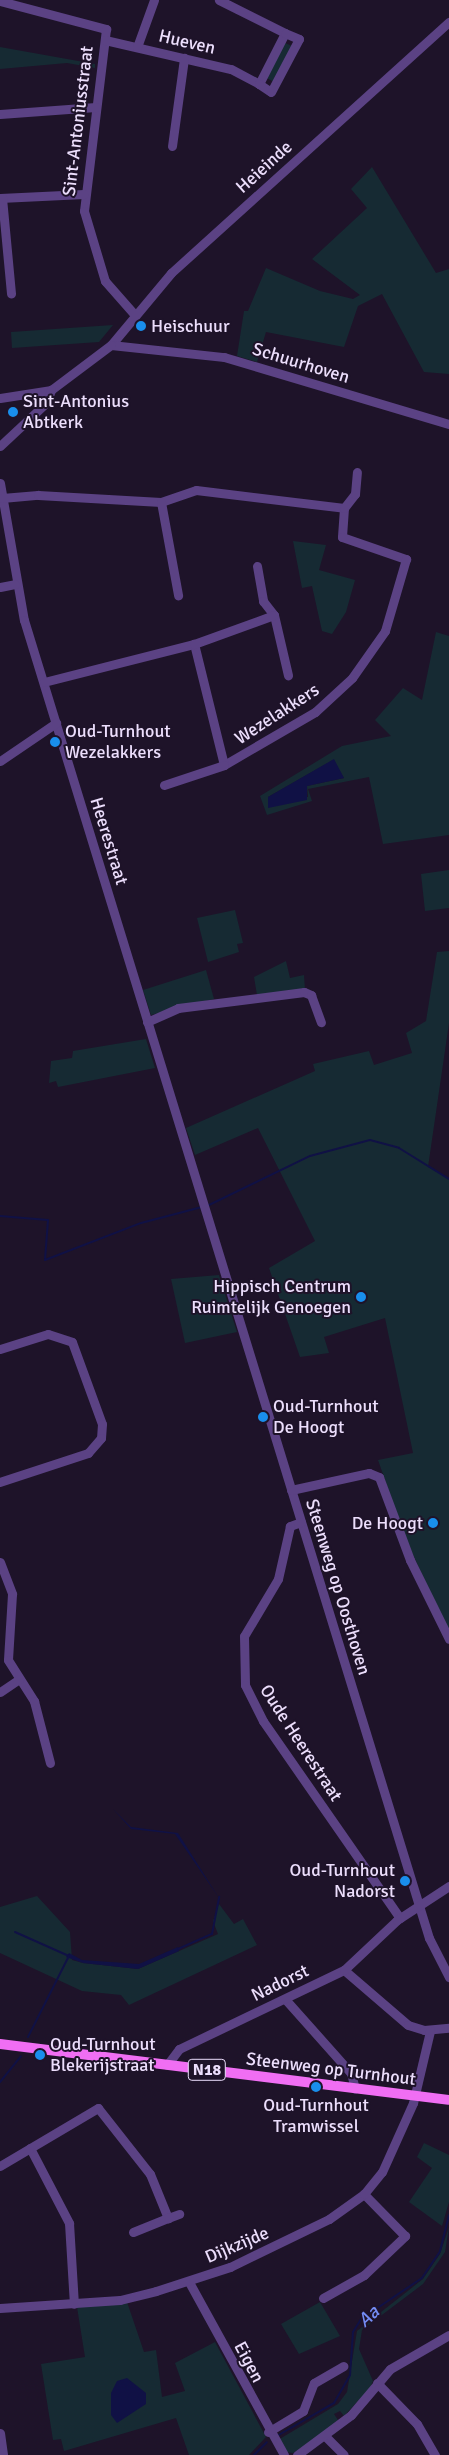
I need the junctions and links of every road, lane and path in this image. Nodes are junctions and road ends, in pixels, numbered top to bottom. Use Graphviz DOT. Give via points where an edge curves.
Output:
graph roads {
  1 [pos="154,0"];
  2 [pos="219,0"];
  3 [pos="0,1"];
  4 [pos="449,22"];
  5 [pos="285,33"];
  6 [pos="105,40"];
  7 [pos="137,47"];
  8 [pos="184,58"];
  9 [pos="259,84"];
  10 [pos="96,107"];
  11 [pos="0,114"];
  12 [pos="172,146"];
  13 [pos="84,194"];
  14 [pos="1,198"];
  15 [pos="11,294"];
  16 [pos="134,314"];
  17 [pos="111,345"];
  18 [pos="51,390"];
  19 [pos="0,398"];
  20 [pos="449,424"];
  21 [pos="0,446"];
  22 [pos="357,472"];
  23 [pos="0,483"];
  24 [pos="2,498"];
  25 [pos="162,502"];
  26 [pos="344,508"];
  27 [pos="257,566"];
  28 [pos="15,584"];
  29 [pos="0,587"];
  30 [pos="178,595"];
  31 [pos="274,615"];
  32 [pos="194,644"];
  33 [pos="288,675"];
  34 [pos="44,682"];
  35 [pos="56,723"];
  36 [pos="0,761"];
  37 [pos="224,765"];
  38 [pos="164,785"];
  39 [pos="147,1022"];
  40 [pos="321,1022"];
  41 [pos="204,1204"];
  42 [pos="0,1349"];
  43 [pos="0,1482"];
  44 [pos="291,1490"];
  45 [pos="301,1522"];
  46 [pos="0,1562"];
  47 [pos="449,1639"];
  48 [pos="19,1678"];
  49 [pos="0,1692"];
  50 [pos="50,1763"];
  51 [pos="449,1886"];
  52 [pos="420,1906"];
  53 [pos="400,1918"];
  54 [pos="344,1970"];
  55 [pos="449,1977"];
  56 [pos="284,1999"];
  57 [pos="449,2028"];
  58 [pos="430,2031"];
  59 [pos="0,2044"];
  60 [pos="167,2065"];
  61 [pos="355,2089"];
  62 [pos="414,2096"];
  63 [pos="449,2100"];
  64 [pos="30,2148"];
  65 [pos="0,2166"];
  66 [pos="364,2194"];
  67 [pos="179,2214"];
  68 [pos="168,2218"];
  69 [pos="133,2232"];
  70 [pos="189,2282"];
  71 [pos="323,2298"];
  72 [pos="74,2304"];
  73 [pos="0,2308"];
  74 [pos="449,2335"];
  75 [pos="343,2366"];
  76 [pos="377,2383"];
  77 [pos="0,2433"];
  78 [pos="269,2433"];
  79 [pos="326,2437"];
  80 [pos="3,2455"];
  81 [pos="284,2455"];
  82 [pos="297,2455"];
  83 [pos="344,2455"];
  84 [pos="435,2455"];
  1 -- 7 [label="street"];
  2 -- 5 [label="street"];
  3 -- 6 [label="street, Sint-Antoniusstraat" via="106,29"];
  4 -- 16 [label="street, Heieinde" via="171,273"];
  5 -- 9 [label="street"];
  5 -- 9 [label="street" via="299,39 271,92"];
  6 -- 7 [label="street, Hueven"];
  6 -- 10 [label="street, Sint-Antoniusstraat"];
  7 -- 8 [label="street, Hueven"];
  8 -- 9 [label="street, Hueven" via="231,69"];
  8 -- 12 [label="street"];
  10 -- 11 [label="street"];
  10 -- 13 [label="street, Sint-Antoniusstraat"];
  13 -- 14 [label="street"];
  13 -- 16 [label="street, Sint-Antoniusstraat" via="87,226 105,281"];
  14 -- 15 [label="street"];
  16 -- 17 [label="street, Heieinde"];
  17 -- 18 [label="street, Heieinde"];
  17 -- 20 [label="street, Schuurhoven" via="224,357"];
  18 -- 19 [label="street"];
  18 -- 21 [label="street" via="47,402"];
  22 -- 26 [label="street, Wezelakkers" via="355,494"];
  23 -- 24 [label="street, Heerestraat"];
  24 -- 25 [label="street" via="38,495"];
  24 -- 28 [label="street, Heerestraat"];
  25 -- 26 [label="street" via="196,490"];
  25 -- 30 [label="street"];
  26 -- 37 [label="street, Wezelakkers" via="342,537 406,559 385,631 352,678 316,711"];
  27 -- 31 [label="street, Wezelakkers" via="263,601"];
  28 -- 29 [label="street"];
  28 -- 34 [label="street, Heerestraat"];
  31 -- 32 [label="street"];
  31 -- 33 [label="street, Wezelakkers"];
  32 -- 34 [label="street"];
  32 -- 37 [label="street, Wezelakkers"];
  34 -- 35 [label="street, Heerestraat"];
  35 -- 36 [label="street"];
  35 -- 39 [label="street, Heerestraat"];
  37 -- 38 [label="street, Wezelakkers"];
  39 -- 40 [label="street" via="178,1008 304,992 310,995"];
  39 -- 41 [label="street, Heerestraat"];
  41 -- 44 [label="street, Steenweg op Oosthoven"];
  42 -- 43 [label="street" via="50,1334 72,1342 101,1415 102,1431 88,1453"];
  44 -- 45 [label="street, Steenweg op Oosthoven"];
  44 -- 47 [label="street" via="368,1473 379,1477 410,1560"];
  45 -- 52 [label="street, Steenweg op Oosthoven"];
  45 -- 53 [label="street, Oude Heerestraat" via="290,1526 278,1579 244,1636 244,1680 263,1721"];
  46 -- 48 [label="street" via="12,1594 7,1646"];
  48 -- 49 [label="street"];
  48 -- 50 [label="street" via="34,1701"];
  51 -- 52 [label="street, Nadorst"];
  52 -- 53 [label="street, Nadorst"];
  52 -- 55 [label="street, Steenweg op Oosthoven" via="434,1952"];
  53 -- 54 [label="street, Nadorst"];
  54 -- 56 [label="street, Nadorst"];
  54 -- 58 [label="street" via="408,2026"];
  56 -- 60 [label="street, Nadorst" via="179,2049"];
  56 -- 61 [label="street" via="350,2073"];
  57 -- 58 [label="street"];
  58 -- 62 [label="street, Dijkzijde"];
  59 -- 60 [label="main road, Steenweg op Turnhout / N18"];
  60 -- 61 [label="main road, Steenweg op Turnhout / N18"];
  61 -- 62 [label="main road, Steenweg op Turnhout / N18"];
  62 -- 63 [label="main road, Steenweg op Turnhout / N18"];
  62 -- 66 [label="street, Dijkzijde" via="382,2172"];
  64 -- 65 [label="street"];
  64 -- 68 [label="street" via="98,2108 153,2173"];
  64 -- 72 [label="street" via="69,2223"];
  66 -- 70 [label="street, Dijkzijde" via="303,2234"];
  66 -- 71 [label="street" via="405,2236 364,2275"];
  67 -- 68 [label="street"];
  68 -- 69 [label="street"];
  70 -- 72 [label="street, Dijkzijde" via="120,2300"];
  70 -- 78 [label="street, Eigen"];
  72 -- 73 [label="street, Dijkzijde"];
  74 -- 76 [label="street" via="407,2356"];
  75 -- 78 [label="street" via="314,2383 303,2411"];
  76 -- 79 [label="street"];
  76 -- 84 [label="street" via="417,2424"];
  77 -- 80 [label="street"];
  78 -- 81 [label="street, Eigen"];
  79 -- 82 [label="street"];
  79 -- 83 [label="street"];
}
